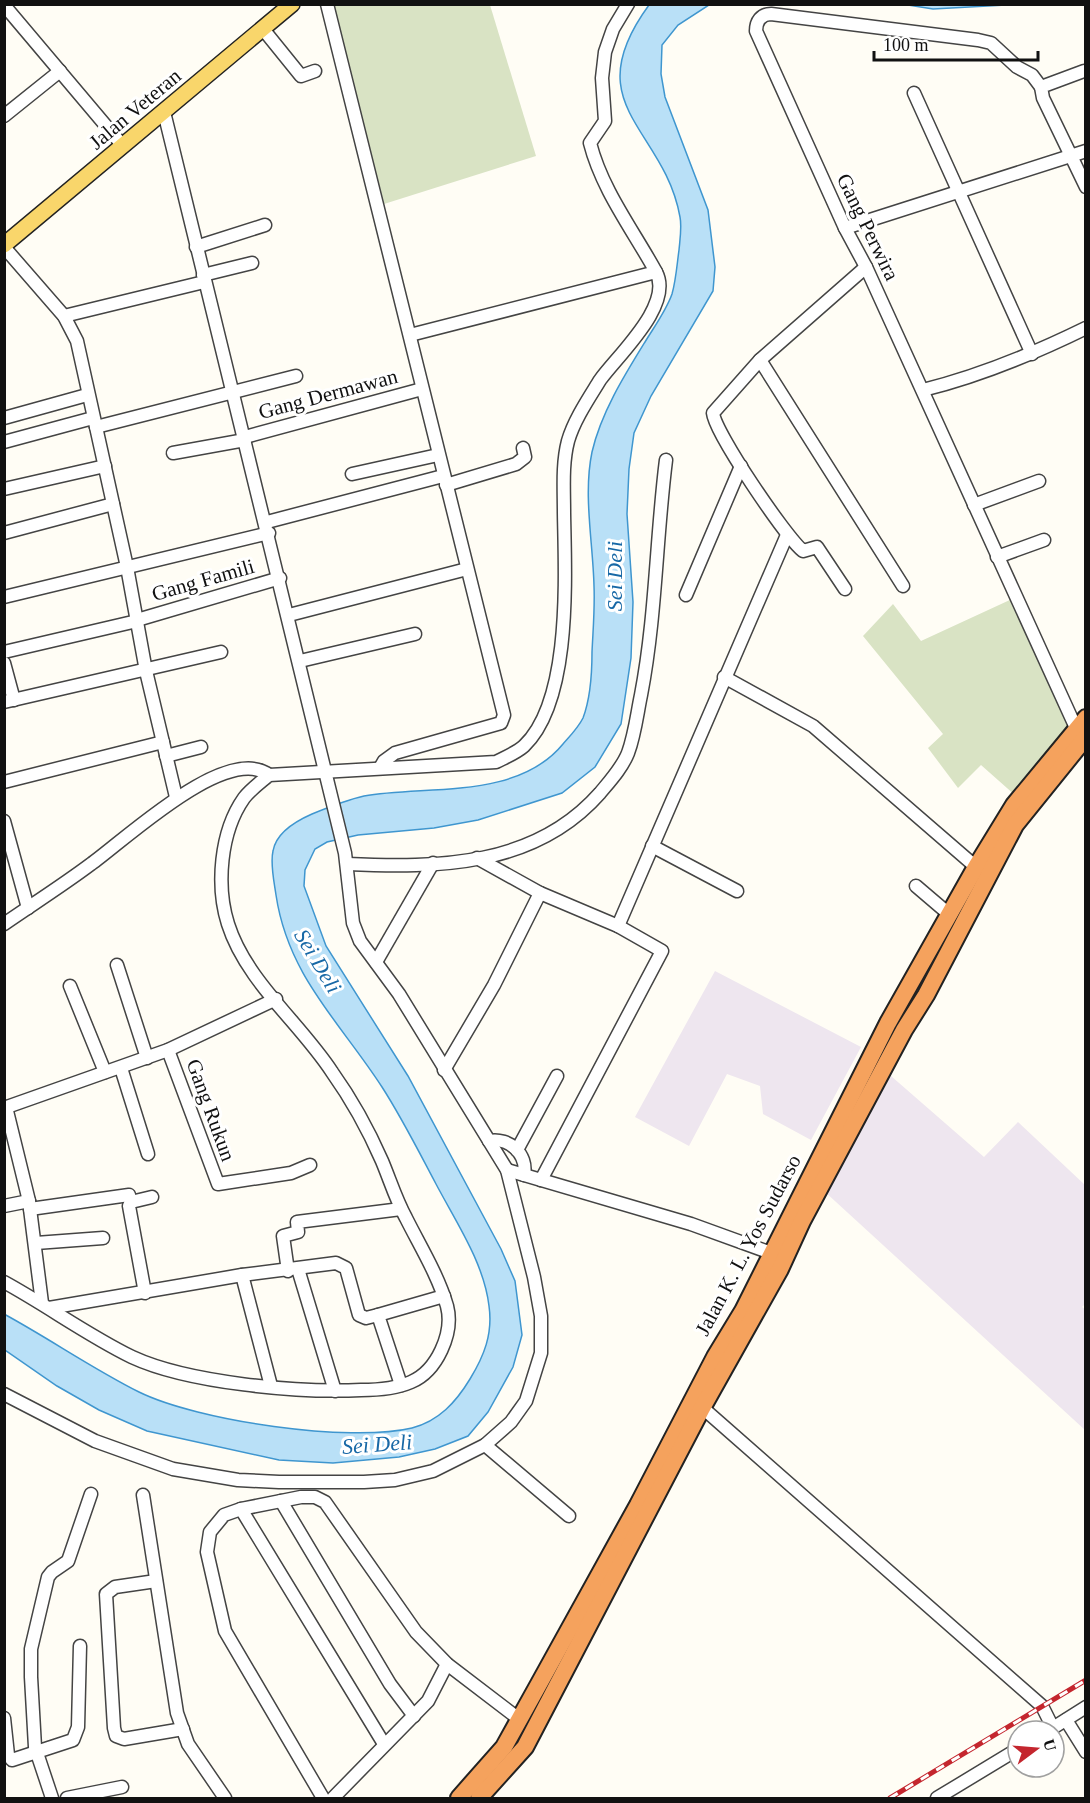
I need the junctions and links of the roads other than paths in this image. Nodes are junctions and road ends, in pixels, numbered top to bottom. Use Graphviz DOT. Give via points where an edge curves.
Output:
graph roads {
  1 [pos="4,4"];
  2 [pos="292,4"];
  3 [pos="327,4"];
  4 [pos="628,4"];
  5 [pos="263,29"];
  6 [pos="60,71"];
  7 [pos="1084,71"];
  8 [pos="315,72"];
  9 [pos="1041,87"];
  10 [pos="914,93"];
  11 [pos="164,112"];
  12 [pos="4,116"];
  13 [pos="123,146"];
  14 [pos="1086,151"];
  15 [pos="1070,157"];
  16 [pos="1086,187"];
  17 [pos="959,193"];
  18 [pos="265,225"];
  19 [pos="845,228"];
  20 [pos="4,246"];
  21 [pos="196,247"];
  22 [pos="252,263"];
  23 [pos="866,267"];
  24 [pos="656,272"];
  25 [pos="203,279"];
  26 [pos="64,316"];
  27 [pos="1086,328"];
  28 [pos="410,336"];
  29 [pos="1032,354"];
  30 [pos="760,360"];
  31 [pos="296,376"];
  32 [pos="422,389"];
  33 [pos="923,390"];
  34 [pos="233,391"];
  35 [pos="87,395"];
  36 [pos="4,418"];
  37 [pos="94,422"];
  38 [pos="245,438"];
  39 [pos="4,442"];
  40 [pos="523,448"];
  41 [pos="173,453"];
  42 [pos="438,455"];
  43 [pos="666,460"];
  44 [pos="105,466"];
  45 [pos="741,466"];
  46 [pos="352,474"];
  47 [pos="445,480"];
  48 [pos="1039,481"];
  49 [pos="4,489"];
  50 [pos="113,504"];
  51 [pos="974,505"];
  52 [pos="268,527"];
  53 [pos="4,532"];
  54 [pos="787,536"];
  55 [pos="1044,540"];
  56 [pos="997,556"];
  57 [pos="127,567"];
  58 [pos="467,568"];
  59 [pos="280,578"];
  60 [pos="903,586"];
  61 [pos="845,589"];
  62 [pos="686,595"];
  63 [pos="4,597"];
  64 [pos="290,615"];
  65 [pos="137,620"];
  66 [pos="415,634"];
  67 [pos="4,652"];
  68 [pos="221,652"];
  69 [pos="300,660"];
  70 [pos="4,663"];
  71 [pos="146,671"];
  72 [pos="724,677"];
  73 [pos="9,701"];
  74 [pos="1083,732"];
  75 [pos="163,742"];
  76 [pos="201,747"];
  77 [pos="166,756"];
  78 [pos="380,768"];
  79 [pos="325,771"];
  80 [pos="269,775"];
  81 [pos="4,782"];
  82 [pos="176,797"];
  83 [pos="4,820"];
  84 [pos="652,846"];
  85 [pos="346,858"];
  86 [pos="477,858"];
  87 [pos="433,863"];
  88 [pos="976,867"];
  89 [pos="916,886"];
  90 [pos="737,891"];
  91 [pos="540,893"];
  92 [pos="28,908"];
  93 [pos="950,915"];
  94 [pos="6,918"];
  95 [pos="618,926"];
  96 [pos="376,962"];
  97 [pos="117,965"];
  98 [pos="70,986"];
  99 [pos="276,999"];
  100 [pos="168,1050"];
  101 [pos="147,1058"];
  102 [pos="121,1068"];
  103 [pos="444,1070"];
  104 [pos="105,1072"];
  105 [pos="557,1076"];
  106 [pos="5,1107"];
  107 [pos="489,1141"];
  108 [pos="517,1150"];
  109 [pos="148,1154"];
  110 [pos="310,1165"];
  111 [pos="507,1170"];
  112 [pos="524,1175"];
  113 [pos="541,1180"];
  114 [pos="152,1197"];
  115 [pos="131,1202"];
  116 [pos="29,1205"];
  117 [pos="4,1206"];
  118 [pos="401,1209"];
  119 [pos="103,1238"];
  120 [pos="36,1243"];
  121 [pos="771,1253"];
  122 [pos="293,1270"];
  123 [pos="242,1275"];
  124 [pos="4,1282"];
  125 [pos="145,1293"];
  126 [pos="444,1296"];
  127 [pos="46,1305"];
  128 [pos="378,1315"];
  129 [pos="401,1385"];
  130 [pos="271,1386"];
  131 [pos="335,1391"];
  132 [pos="4,1394"];
  133 [pos="697,1403"];
  134 [pos="486,1445"];
  135 [pos="91,1494"];
  136 [pos="143,1495"];
  137 [pos="281,1501"];
  138 [pos="241,1509"];
  139 [pos="569,1516"];
  140 [pos="156,1581"];
  141 [pos="80,1646"];
  142 [pos="447,1664"];
  143 [pos="1086,1707"];
  144 [pos="414,1716"];
  145 [pos="4,1718"];
  146 [pos="519,1719"];
  147 [pos="1047,1719"];
  148 [pos="1066,1720"];
  149 [pos="183,1729"];
  150 [pos="384,1744"];
  151 [pos="1086,1752"];
  152 [pos="37,1753"];
  153 [pos="1006,1756"];
  154 [pos="122,1787"];
  155 [pos="52,1798"];
  156 [pos="67,1798"];
  157 [pos="225,1798"];
  158 [pos="323,1798"];
  159 [pos="333,1798"];
  160 [pos="459,1798"];
  161 [pos="480,1798"];
  162 [pos="938,1798"];
  1 -- 6 [label="street"];
  2 -- 5 [label="main road, Jalan Veteran"];
  3 -- 28 [label="street"];
  4 -- 24 [label="street" via="605,51 604,121 590,143 608,192"];
  5 -- 8 [label="street" via="301,76"];
  5 -- 11 [label="main road, Jalan Veteran"];
  6 -- 12 [label="street"];
  6 -- 13 [label="street"];
  7 -- 9 [label="street"];
  9 -- 15 [label="street"];
  9 -- 19 [label="street, Gang Perwira" via="1032,75 985,41 771,14 760,18 756,31"];
  10 -- 17 [label="street"];
  11 -- 13 [label="main road, Jalan Veteran"];
  11 -- 21 [label="street"];
  13 -- 20 [label="main road, Jalan Veteran"];
  14 -- 15 [label="street"];
  15 -- 16 [label="street"];
  15 -- 17 [label="street"];
  17 -- 19 [label="street"];
  17 -- 29 [label="street"];
  18 -- 21 [label="street"];
  19 -- 23 [label="street, Gang Perwira"];
  20 -- 26 [label="street"];
  21 -- 25 [label="street"];
  22 -- 25 [label="street"];
  23 -- 30 [label="street"];
  23 -- 33 [label="street, Gang Perwira"];
  24 -- 28 [label="street"];
  24 -- 78 [label="street" via="660,287 646,323 602,378 568,441 564,463 565,547 558,672 536,732 524,746 496,762"];
  25 -- 26 [label="street"];
  25 -- 34 [label="street"];
  26 -- 35 [label="street" via="77,341"];
  27 -- 29 [label="street"];
  28 -- 32 [label="street"];
  29 -- 33 [label="street" via="958,382"];
  30 -- 45 [label="street" via="713,413"];
  30 -- 60 [label="street"];
  31 -- 34 [label="street"];
  32 -- 38 [label="street, Gang Dermawan"];
  32 -- 42 [label="street"];
  33 -- 51 [label="street, Gang Perwira"];
  34 -- 37 [label="street"];
  34 -- 38 [label="street"];
  35 -- 36 [label="street"];
  35 -- 37 [label="street"];
  37 -- 39 [label="street"];
  37 -- 44 [label="street"];
  38 -- 41 [label="street, Gang Dermawan"];
  38 -- 52 [label="street"];
  40 -- 47 [label="street" via="525,457 516,464"];
  42 -- 46 [label="street"];
  42 -- 47 [label="street"];
  43 -- 86 [label="street" via="648,665 621,767 589,805 562,828 509,854"];
  44 -- 49 [label="street"];
  44 -- 50 [label="street"];
  45 -- 54 [label="street"];
  45 -- 62 [label="street"];
  47 -- 52 [label="street"];
  47 -- 58 [label="street"];
  48 -- 51 [label="street"];
  50 -- 53 [label="street"];
  50 -- 57 [label="street"];
  51 -- 56 [label="street, Gang Perwira"];
  52 -- 57 [label="street"];
  52 -- 59 [label="street"];
  54 -- 61 [label="street" via="803,551 817,547"];
  54 -- 72 [label="street"];
  55 -- 56 [label="street"];
  56 -- 74 [label="street, Gang Perwira"];
  57 -- 63 [label="street"];
  57 -- 65 [label="street"];
  58 -- 64 [label="street"];
  58 -- 78 [label="street" via="503,721 395,753"];
  59 -- 64 [label="street"];
  59 -- 65 [label="street, Gang Famili"];
  64 -- 69 [label="street"];
  65 -- 67 [label="street, Gang Famili"];
  65 -- 71 [label="street"];
  66 -- 69 [label="street"];
  68 -- 71 [label="street"];
  69 -- 79 [label="street"];
  70 -- 73 [label="street"];
  71 -- 73 [label="street"];
  71 -- 75 [label="street"];
  72 -- 84 [label="street"];
  72 -- 88 [label="street" via="813,726"];
  74 -- 88 [label="highway, Jalan K. L. Yos Sudarso" via="1014,805"];
  74 -- 133 [label="highway, Jalan K. L. Yos Sudarso" via="1015,825 802,1221 780,1269"];
  75 -- 77 [label="street"];
  75 -- 81 [label="street"];
  76 -- 77 [label="street"];
  77 -- 82 [label="street"];
  78 -- 79 [label="street"];
  79 -- 80 [label="street"];
  79 -- 85 [label="street"];
  80 -- 82 [label="street" via="255,767 242,767"];
  80 -- 99 [label="street" via="245,796 235,814 224,859 222,895 233,938"];
  82 -- 92 [label="street"];
  83 -- 92 [label="street"];
  84 -- 90 [label="street"];
  84 -- 95 [label="street"];
  85 -- 87 [label="street"];
  85 -- 96 [label="street" via="352,922"];
  86 -- 87 [label="street"];
  86 -- 91 [label="street"];
  87 -- 96 [label="street"];
  88 -- 93 [label="highway, Jalan K. L. Yos Sudarso"];
  89 -- 93 [label="street"];
  91 -- 95 [label="street"];
  91 -- 103 [label="street" via="494,985"];
  92 -- 94 [label="street"];
  93 -- 121 [label="highway, Jalan K. L. Yos Sudarso" via="888,1023"];
  95 -- 113 [label="street" via="662,951"];
  96 -- 103 [label="street"];
  97 -- 101 [label="street"];
  98 -- 104 [label="street"];
  99 -- 100 [label="street"];
  99 -- 118 [label="street" via="359,1112"];
  100 -- 101 [label="street"];
  100 -- 110 [label="street, Gang Rukun" via="218,1184 291,1173"];
  101 -- 102 [label="street"];
  102 -- 104 [label="street"];
  102 -- 109 [label="street"];
  103 -- 107 [label="street"];
  104 -- 106 [label="street"];
  105 -- 108 [label="street"];
  106 -- 116 [label="street"];
  107 -- 108 [label="street" via="506,1142"];
  107 -- 111 [label="street"];
  108 -- 112 [label="street" via="524,1163"];
  111 -- 112 [label="street"];
  111 -- 134 [label="street" via="534,1278 541,1316 541,1353 526,1401 511,1422"];
  112 -- 113 [label="street"];
  113 -- 121 [label="street" via="691,1224"];
  114 -- 115 [label="street"];
  115 -- 116 [label="street" via="129,1195 114,1195"];
  115 -- 125 [label="street"];
  116 -- 117 [label="street"];
  116 -- 120 [label="street"];
  118 -- 122 [label="street" via="297,1222 298,1232 283,1236"];
  118 -- 126 [label="street"];
  119 -- 120 [label="street"];
  120 -- 127 [label="street"];
  121 -- 133 [label="highway, Jalan K. L. Yos Sudarso" via="715,1357"];
  122 -- 123 [label="street"];
  122 -- 128 [label="street" via="343,1265 359,1316"];
  122 -- 131 [label="street"];
  123 -- 125 [label="street"];
  123 -- 130 [label="street"];
  124 -- 127 [label="street"];
  125 -- 127 [label="street"];
  126 -- 128 [label="street"];
  126 -- 129 [label="street" via="449,1327 443,1348 413,1381"];
  127 -- 130 [label="street" via="109,1345 162,1368 197,1377"];
  128 -- 129 [label="street"];
  129 -- 131 [label="street"];
  130 -- 131 [label="street"];
  132 -- 134 [label="street" via="95,1441 173,1469 238,1480 395,1480 433,1471"];
  133 -- 146 [label="highway, Jalan K. L. Yos Sudarso"];
  133 -- 147 [label="street" via="1042,1706"];
  133 -- 161 [label="highway, Jalan K. L. Yos Sudarso" via="525,1748"];
  134 -- 139 [label="street"];
  135 -- 152 [label="street" via="68,1561 48,1577 39,1607 31,1649"];
  136 -- 140 [label="street"];
  137 -- 138 [label="street"];
  137 -- 142 [label="street" via="309,1496 325,1502 398,1610"];
  137 -- 144 [label="street" via="390,1684"];
  138 -- 150 [label="street"];
  138 -- 158 [label="street" via="219,1519 207,1540 218,1612 234,1650"];
  140 -- 149 [label="street"];
  140 -- 149 [label="street" via="115,1587 106,1594 114,1728 116,1736 124,1739"];
  141 -- 152 [label="street" via="75,1737 66,1745"];
  142 -- 144 [label="street" via="428,1701"];
  142 -- 146 [label="street"];
  143 -- 148 [label="street"];
  144 -- 150 [label="street"];
  145 -- 152 [label="street" via="10,1758 21,1760"];
  146 -- 160 [label="highway, Jalan K. L. Yos Sudarso" via="504,1747"];
  148 -- 151 [label="street"];
  149 -- 157 [label="street"];
  150 -- 159 [label="street"];
  152 -- 155 [label="street"];
  153 -- 162 [label="street"];
  154 -- 156 [label="street"];
}
